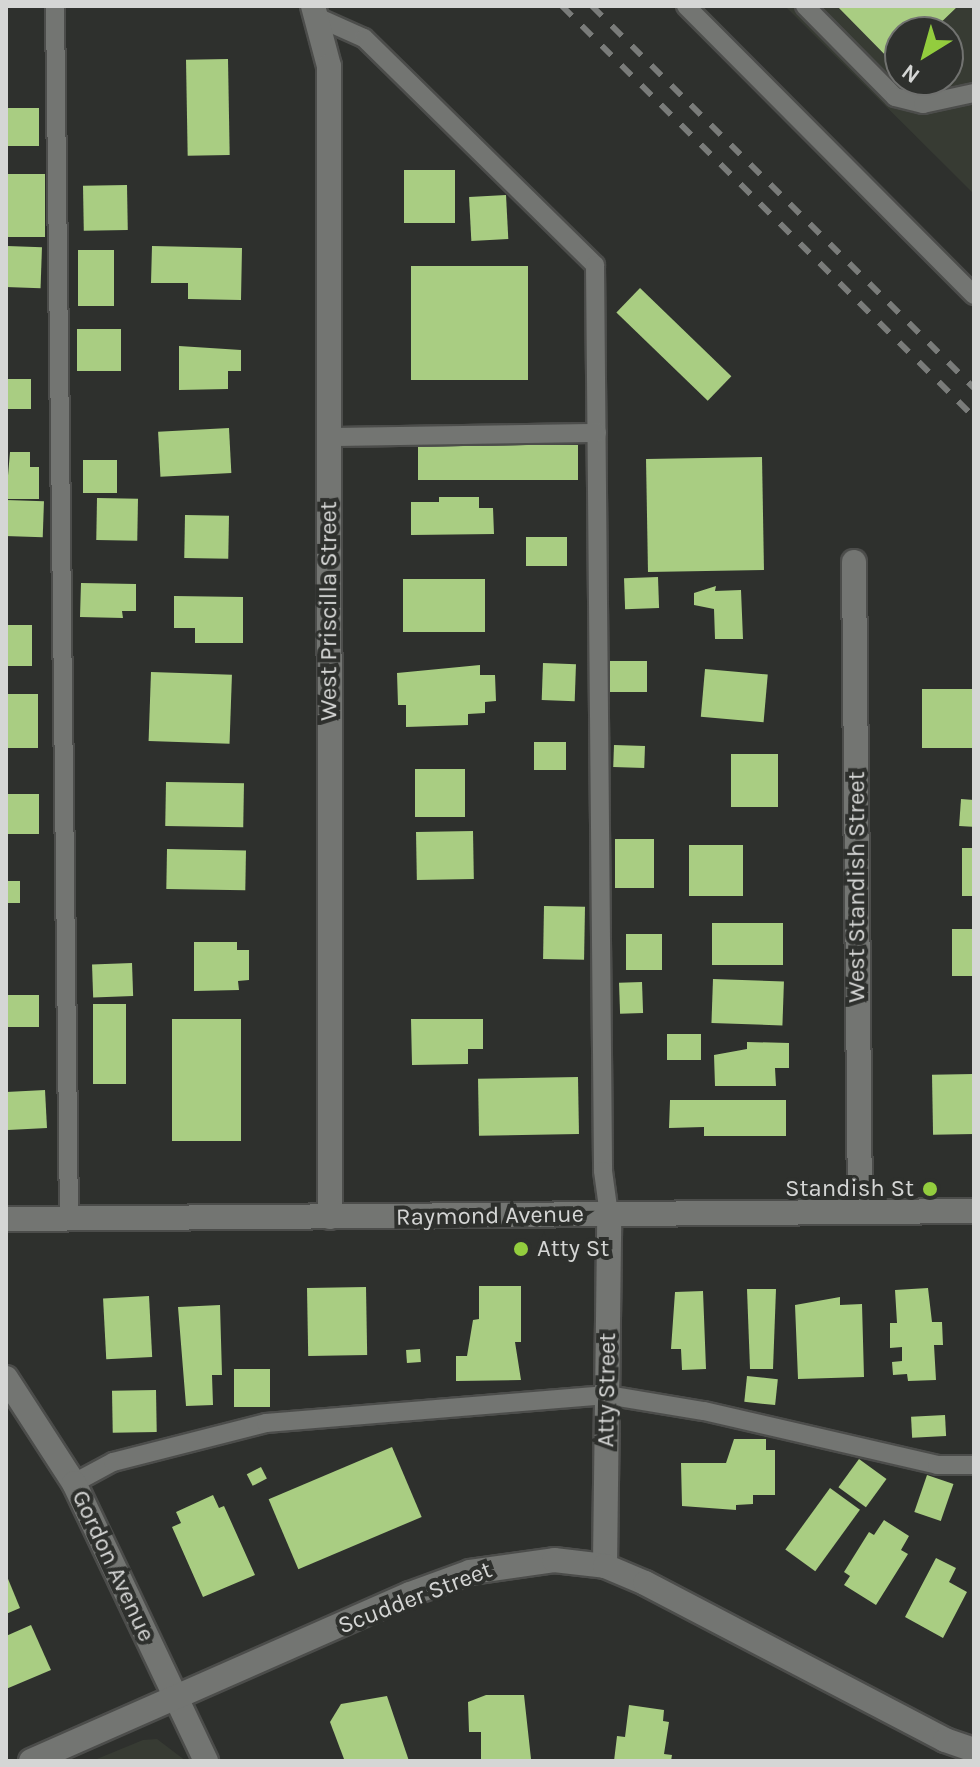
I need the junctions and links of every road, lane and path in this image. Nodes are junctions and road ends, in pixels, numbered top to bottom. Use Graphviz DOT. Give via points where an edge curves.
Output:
graph roads {
  1 [pos="55,6"];
  2 [pos="686,6"];
  3 [pos="805,6"];
  4 [pos="316,12"];
  5 [pos="974,93"];
  6 [pos="974,295"];
  7 [pos="597,433"];
  8 [pos="329,437"];
  9 [pos="854,562"];
  10 [pos="974,1211"];
  11 [pos="860,1212"];
  12 [pos="609,1215"];
  13 [pos="330,1217"];
  14 [pos="69,1218"];
  15 [pos="6,1219"];
  16 [pos="6,1378"];
  17 [pos="607,1395"];
  18 [pos="974,1465"];
  19 [pos="74,1483"];
  20 [pos="605,1566"];
  21 [pos="175,1700"];
  22 [pos="974,1750"];
  23 [pos="31,1761"];
  24 [pos="206,1761"];
  1 -- 14 [label="lane"];
  2 -- 6 [label="lane"];
  3 -- 5 [label="lane" via="895,97 923,104"];
  4 -- 7 [label="lane" via="364,38 595,265"];
  4 -- 8 [label="street, West Priscilla Street" via="329,66"];
  7 -- 8 [label="lane"];
  7 -- 12 [label="lane" via="603,1171"];
  8 -- 13 [label="street, West Priscilla Street"];
  9 -- 11 [label="street, West Standish Street"];
  10 -- 11 [label="street, Raymond Avenue"];
  11 -- 12 [label="street, Raymond Avenue"];
  12 -- 13 [label="street, Raymond Avenue"];
  12 -- 17 [label="street, Atty Street"];
  13 -- 14 [label="street, Raymond Avenue"];
  14 -- 15 [label="street, Raymond Avenue"];
  16 -- 19 [label="street, Gordon Avenue"];
  17 -- 18 [label="lane" via="704,1411 937,1465"];
  17 -- 19 [label="lane" via="266,1423 113,1462"];
  17 -- 20 [label="street, Atty Street"];
  19 -- 21 [label="street, Gordon Avenue"];
  20 -- 21 [label="street, Scudder Street" via="554,1560 470,1572"];
  20 -- 22 [label="street, Scudder Street"];
  21 -- 23 [label="street, Scudder Street"];
  21 -- 24 [label="street, Gordon Avenue"];
}
